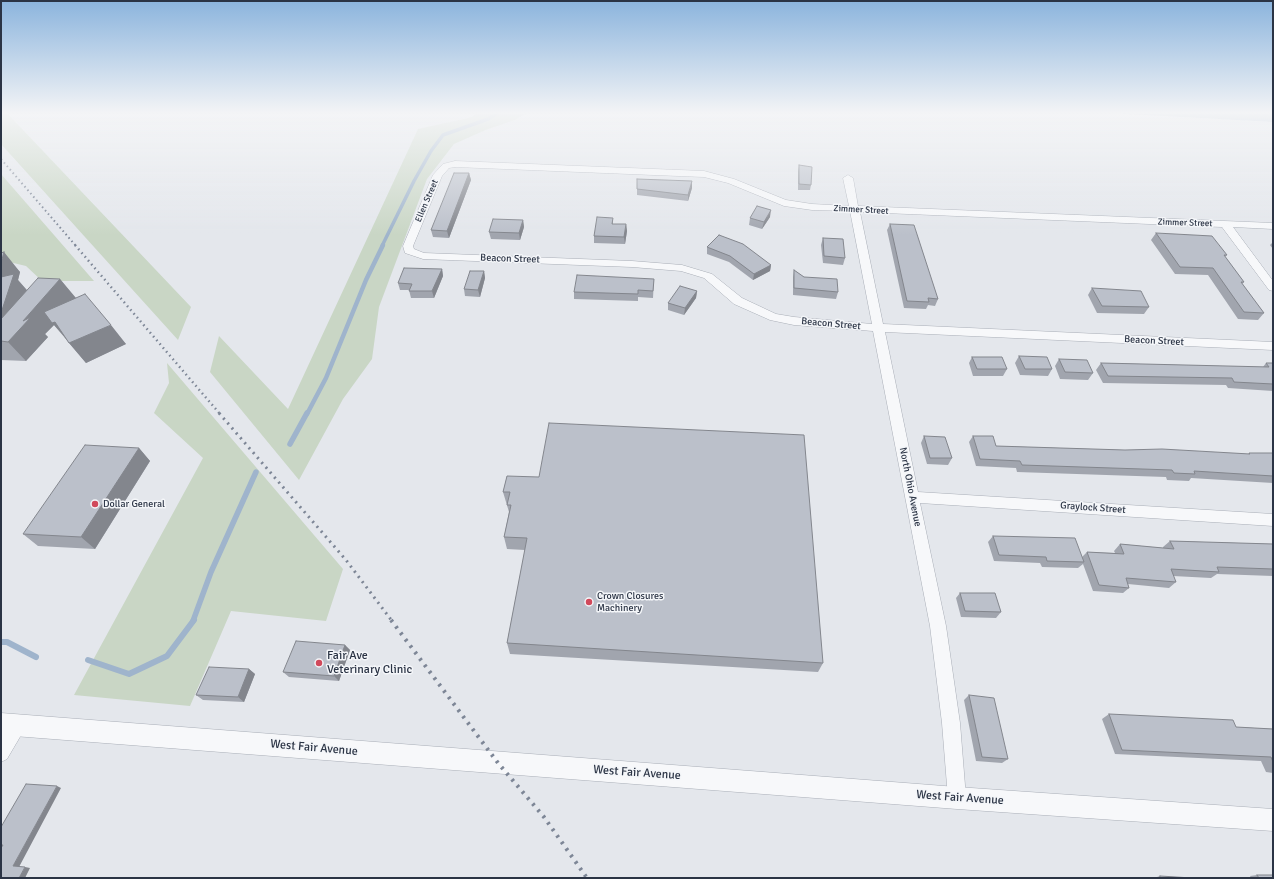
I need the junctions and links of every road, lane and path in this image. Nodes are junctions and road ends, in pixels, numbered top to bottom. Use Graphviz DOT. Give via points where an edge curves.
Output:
graph roads {
  1 [pos="455,164"];
  2 [pos="848,178"];
  3 [pos="855,210"];
  4 [pos="1225,224"];
  5 [pos="1273,226"];
  6 [pos="408,246"];
  7 [pos="1273,288"];
  8 [pos="878,328"];
  9 [pos="1273,346"];
  10 [pos="912,496"];
  11 [pos="1273,520"];
  12 [pos="9,724"];
  13 [pos="1,753"];
  14 [pos="957,798"];
  15 [pos="1273,820"];
  1 -- 3 [label="street, Zimmer Street" via="704,174 731,181 784,203"];
  1 -- 6 [label="street, Ellen Street" via="446,166 438,175"];
  2 -- 3 [label="street, North Ohio Avenue"];
  3 -- 4 [label="street, Zimmer Street"];
  3 -- 8 [label="street, North Ohio Avenue"];
  4 -- 5 [label="street, Zimmer Street"];
  4 -- 7 [label="street"];
  6 -- 8 [label="street, Beacon Street" via="409,251 423,256 675,266 708,276 746,306 774,317"];
  8 -- 9 [label="street, Beacon Street"];
  8 -- 10 [label="street, North Ohio Avenue"];
  10 -- 11 [label="street, Graylock Street"];
  10 -- 14 [label="street, North Ohio Avenue" via="938,626 951,723"];
  12 -- 13 [label="street"];
  12 -- 14 [label="street, West Fair Avenue"];
  14 -- 15 [label="street, West Fair Avenue"];
}
